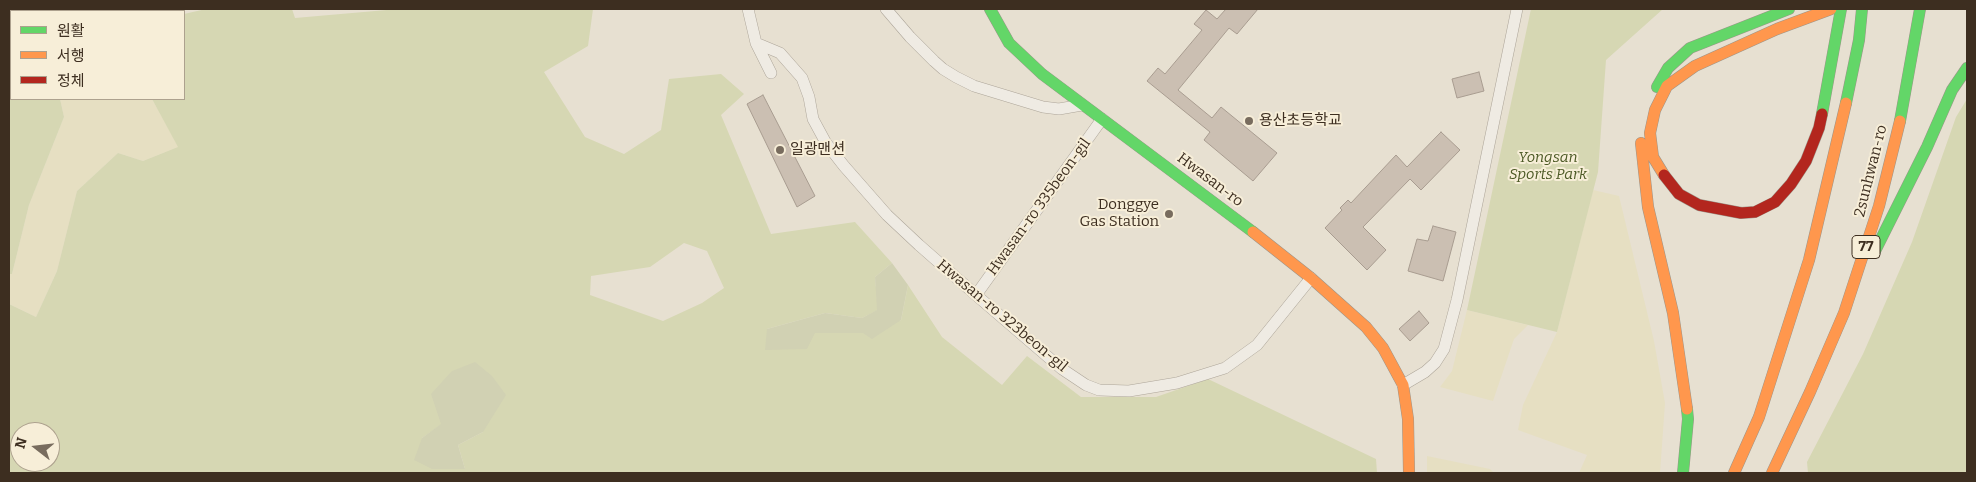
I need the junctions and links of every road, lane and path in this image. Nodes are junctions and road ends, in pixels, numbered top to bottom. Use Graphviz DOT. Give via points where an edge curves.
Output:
graph roads {
  1 [pos="748,9"];
  2 [pos="886,9"];
  3 [pos="990,9"];
  4 [pos="1517,9"];
  5 [pos="1788,9"];
  6 [pos="1831,9"];
  7 [pos="1841,9"];
  8 [pos="1862,9"];
  9 [pos="1920,9"];
  10 [pos="756,43"];
  11 [pos="1967,68"];
  12 [pos="771,73"];
  13 [pos="1082,105"];
  14 [pos="1102,119"];
  15 [pos="1311,278"];
  16 [pos="976,295"];
  17 [pos="1844,313"];
  18 [pos="1403,386"];
  19 [pos="1409,473"];
  20 [pos="1683,473"];
  21 [pos="1734,473"];
  22 [pos="1772,473"];
  1 -- 10 [label="street"];
  2 -- 13 [label="street" via="942,69 974,86 1059,110"];
  3 -- 13 [label="main road, Hwasan-ro" via="1009,43"];
  4 -- 18 [label="street" via="1458,300 1444,349 1430,368"];
  5 -- 20 [label="main road" via="1690,48 1668,68 1651,96 1640,133 1648,207 1673,313 1688,419"];
  6 -- 7 [label="main road" via="1695,66 1667,86 1655,110 1650,134 1653,157 1680,194 1699,205 1741,213 1755,212 1775,202 1791,184 1806,161 1819,128"];
  8 -- 21 [label="main road" via="1859,40 1838,140 1809,260 1760,417"];
  9 -- 17 [label="main road, 2sunhwan-ro / 77" via="1904,104 1879,206"];
  10 -- 12 [label="street"];
  10 -- 16 [label="street, Hwasan-ro 323beon-gil" via="780,53 802,78 813,119 844,166 887,215"];
  11 -- 17 [label="main road" via="1952,90"];
  13 -- 14 [label="main road, Hwasan-ro"];
  14 -- 15 [label="main road, Hwasan-ro"];
  14 -- 16 [label="street, Hwasan-ro 335beon-gil"];
  15 -- 16 [label="street, Hwasan-ro 323beon-gil" via="1257,345 1225,368 1177,383 1128,391 1099,390 1077,380"];
  15 -- 18 [label="main road, Hwasan-ro" via="1366,327 1383,348"];
  17 -- 22 [label="main road, 2sunhwan-ro / 77"];
  18 -- 19 [label="main road, Hwasan-ro" via="1408,419"];
}
